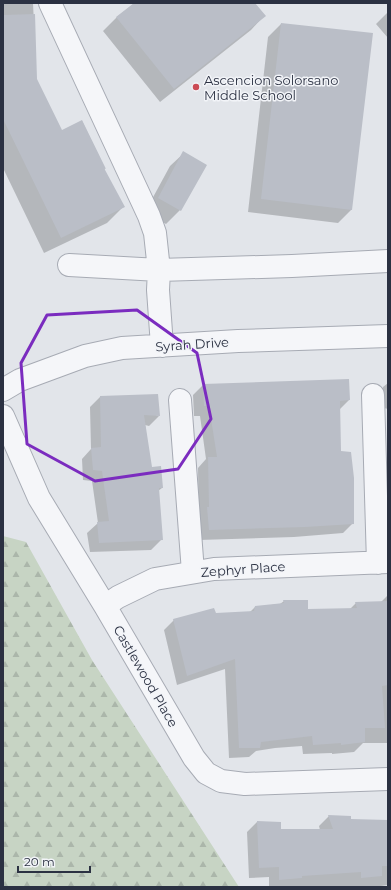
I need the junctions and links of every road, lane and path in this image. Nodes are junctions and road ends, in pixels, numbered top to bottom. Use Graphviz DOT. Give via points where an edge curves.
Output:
graph roads {
  1 [pos="50,3"];
  2 [pos="388,261"];
  3 [pos="69,265"];
  4 [pos="159,270"];
  5 [pos="388,336"];
  6 [pos="162,346"];
  7 [pos="3,390"];
  8 [pos="373,395"];
  9 [pos="180,400"];
  10 [pos="3,416"];
  11 [pos="383,562"];
  12 [pos="193,572"];
  13 [pos="105,606"];
  14 [pos="388,779"];
  1 -- 4 [label="street" via="149,216 155,233"];
  2 -- 4 [label="street"];
  3 -- 4 [label="street"];
  4 -- 6 [label="street"];
  5 -- 6 [label="street, Syrah Drive"];
  6 -- 7 [label="street, Syrah Drive" via="122,348 85,356 20,380"];
  8 -- 11 [label="street"];
  9 -- 12 [label="street"];
  10 -- 13 [label="street, Castlewood Place" via="39,498"];
  11 -- 12 [label="street, Zephyr Place" via="214,568"];
  12 -- 13 [label="street, Zephyr Place" via="155,578"];
  13 -- 14 [label="street, Castlewood Place" via="194,758 206,773 221,781 245,784"];
}
